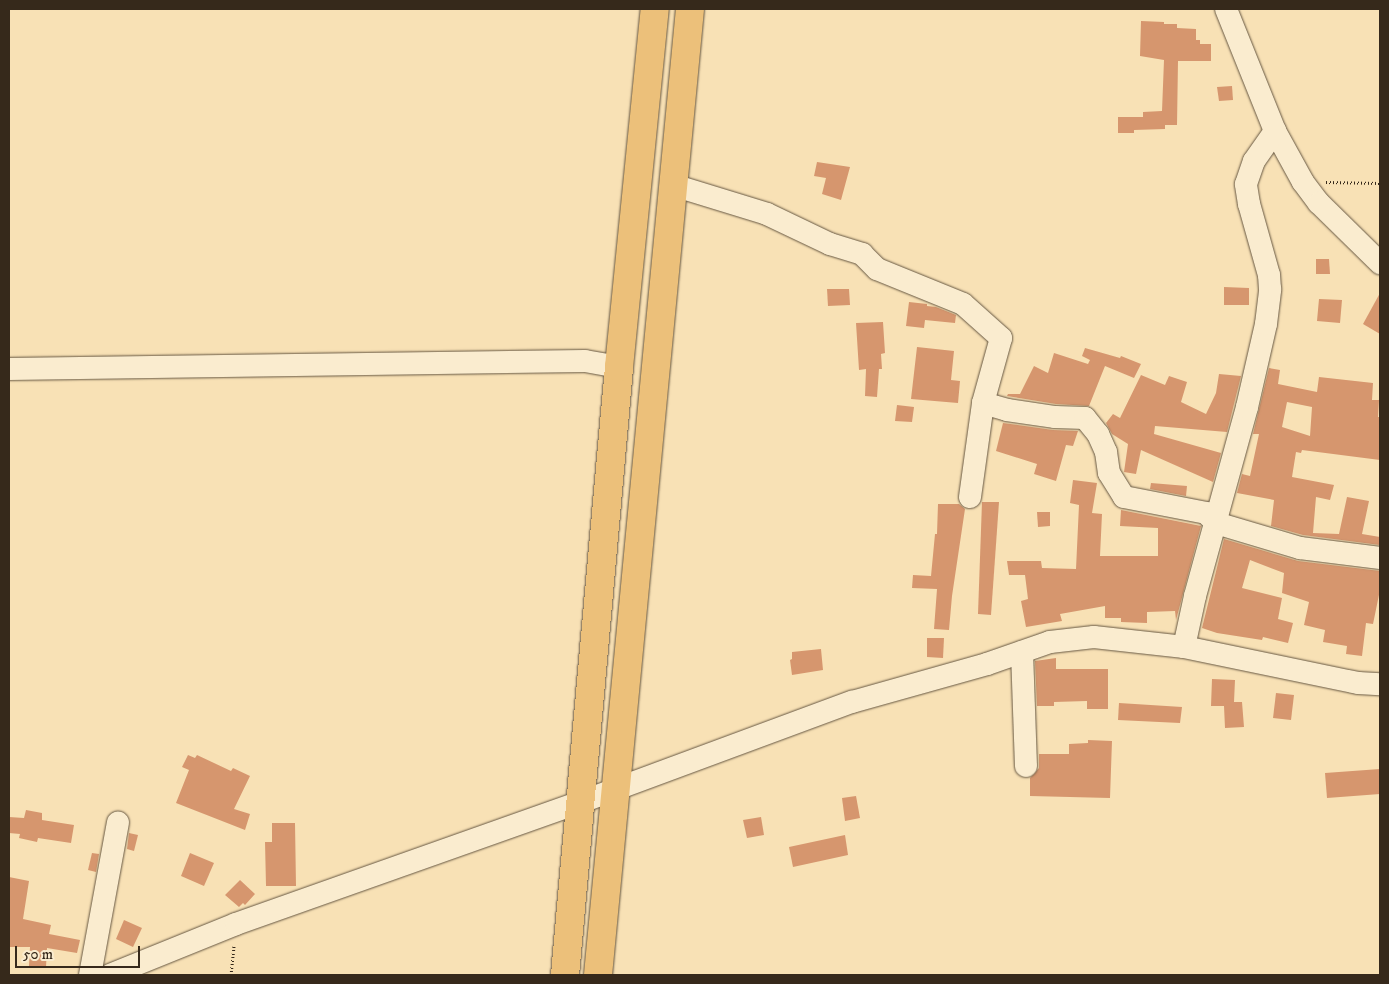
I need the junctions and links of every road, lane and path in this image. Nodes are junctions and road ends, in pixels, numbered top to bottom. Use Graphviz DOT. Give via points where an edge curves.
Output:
graph roads {
  1 [pos="654,9"];
  2 [pos="690,9"];
  3 [pos="1226,9"];
  4 [pos="1275,132"];
  5 [pos="1303,182"];
  6 [pos="1380,183"];
  7 [pos="673,185"];
  8 [pos="1380,264"];
  9 [pos="619,367"];
  10 [pos="9,368"];
  11 [pos="983,403"];
  12 [pos="613,446"];
  13 [pos="648,452"];
  14 [pos="970,497"];
  15 [pos="1216,522"];
  16 [pos="1380,558"];
  17 [pos="1184,647"];
  18 [pos="1022,652"];
  19 [pos="1380,684"];
  20 [pos="1026,766"];
  21 [pos="616,787"];
  22 [pos="581,802"];
  23 [pos="118,823"];
  24 [pos="236,924"];
  25 [pos="90,975"];
  26 [pos="110,975"];
  27 [pos="231,975"];
  28 [pos="565,975"];
  29 [pos="598,975"];
  1 -- 9 [label="main road"];
  2 -- 7 [label="main road"];
  3 -- 4 [label="street"];
  4 -- 5 [label="street"];
  4 -- 15 [label="street" via="1254,161 1246,184 1269,275 1269,305 1252,388"];
  5 -- 6 [label="path"];
  5 -- 8 [label="street" via="1319,203"];
  7 -- 11 [label="street" via="767,214 830,244 862,254 878,269 963,304 1001,338"];
  7 -- 13 [label="main road"];
  9 -- 10 [label="street" via="567,361"];
  9 -- 12 [label="main road"];
  11 -- 14 [label="street"];
  11 -- 15 [label="street" via="1007,410 1085,418 1098,434 1106,452 1109,473 1124,498 1206,513"];
  12 -- 13 [label="main road"];
  12 -- 22 [label="main road"];
  13 -- 21 [label="main road"];
  15 -- 16 [label="street" via="1300,548"];
  15 -- 17 [label="street"];
  17 -- 18 [label="street" via="1094,637 1050,642"];
  17 -- 19 [label="street" via="1358,683"];
  18 -- 20 [label="street"];
  18 -- 21 [label="street" via="852,702"];
  21 -- 22 [label="street"];
  21 -- 29 [label="main road"];
  22 -- 24 [label="street"];
  22 -- 28 [label="main road"];
  23 -- 25 [label="street"];
  24 -- 26 [label="street"];
  24 -- 27 [label="path"];
}
